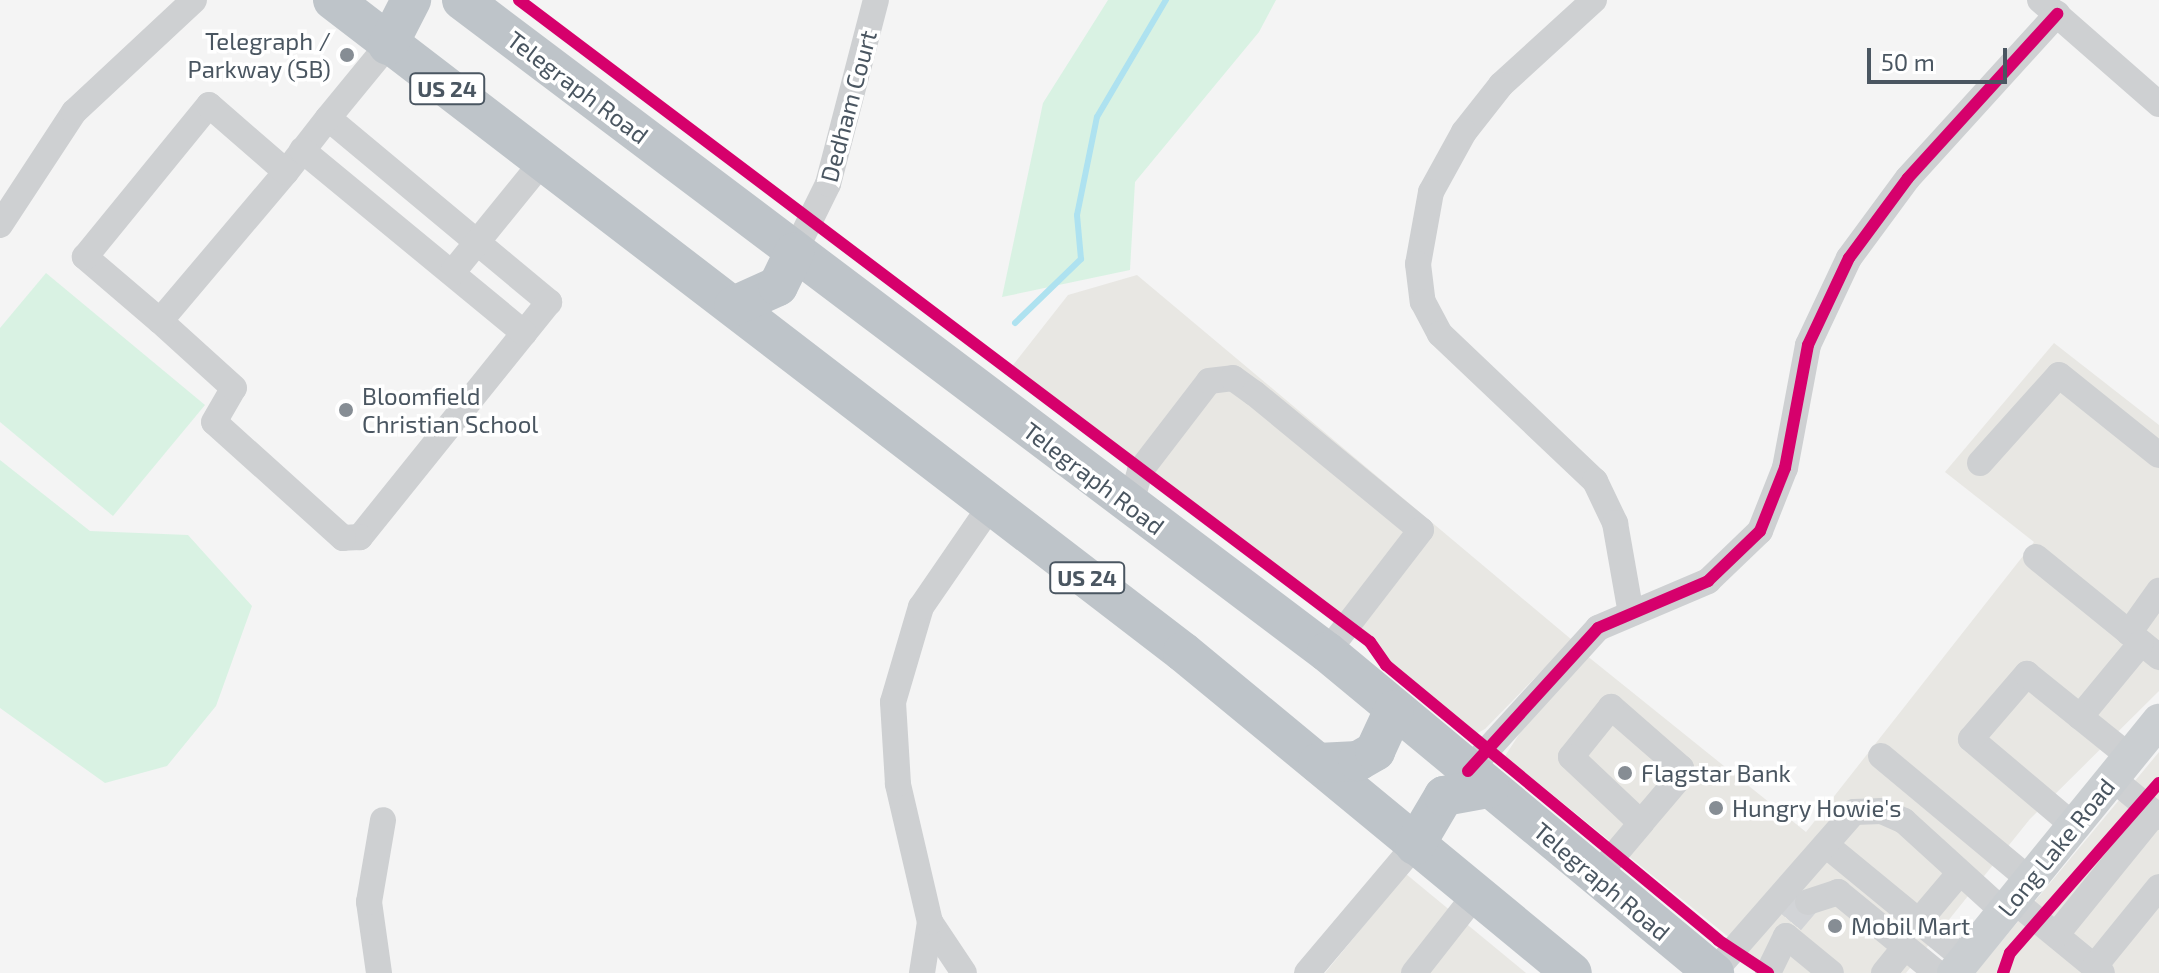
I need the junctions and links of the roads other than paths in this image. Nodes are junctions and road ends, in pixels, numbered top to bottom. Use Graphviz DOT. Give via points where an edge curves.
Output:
graph roads {
  1 [pos="333,0"];
  2 [pos="411,0"];
  3 [pos="462,0"];
  4 [pos="876,0"];
  5 [pos="1594,0"];
  6 [pos="188,2"];
  7 [pos="2048,7"];
  8 [pos="388,45"];
  9 [pos="2159,104"];
  10 [pos="328,118"];
  11 [pos="302,150"];
  12 [pos="543,161"];
  13 [pos="286,172"];
  14 [pos="0,225"];
  15 [pos="478,243"];
  16 [pos="794,253"];
  17 [pos="452,273"];
  18 [pos="734,306"];
  19 [pos="160,321"];
  20 [pos="524,333"];
  21 [pos="2159,455"];
  22 [pos="1980,463"];
  23 [pos="991,505"];
  24 [pos="1130,506"];
  25 [pos="2036,557"];
  26 [pos="2159,591"];
  27 [pos="1630,608"];
  28 [pos="2143,644"];
  29 [pos="1327,652"];
  30 [pos="1394,710"];
  31 [pos="2080,717"];
  32 [pos="2159,721"];
  33 [pos="1881,756"];
  34 [pos="1318,763"];
  35 [pos="2121,768"];
  36 [pos="1479,779"];
  37 [pos="2157,815"];
  38 [pos="383,820"];
  39 [pos="1641,823"];
  40 [pos="2074,826"];
  41 [pos="1415,845"];
  42 [pos="1826,845"];
  43 [pos="1597,876"];
  44 [pos="1957,876"];
  45 [pos="2159,887"];
  46 [pos="1476,894"];
  47 [pos="2015,897"];
  48 [pos="1795,920"];
  49 [pos="1919,921"];
  50 [pos="930,922"];
  51 [pos="2056,935"];
  52 [pos="1905,947"];
  53 [pos="1952,968"];
  54 [pos="1423,970"];
  55 [pos="2098,970"];
  56 [pos="379,973"];
  57 [pos="922,973"];
  58 [pos="964,973"];
  59 [pos="1307,973"];
  60 [pos="1572,973"];
  61 [pos="1714,973"];
  62 [pos="1768,973"];
  63 [pos="1831,973"];
  64 [pos="1884,973"];
  1 -- 8 [label="highway, US 24"];
  2 -- 8 [label="highway"];
  3 -- 16 [label="highway, Telegraph Road"];
  4 -- 16 [label="street, Dedham Court" via="828,184"];
  5 -- 27 [label="street" via="1501,85 1464,132 1431,192 1418,264 1423,302 1440,334 1595,481 1615,523"];
  6 -- 14 [label="street" via="74,112"];
  7 -- 9 [label="street"];
  7 -- 27 [label="street" via="1849,258 1808,345 1785,468 1760,531 1708,581"];
  8 -- 10 [label="street"];
  8 -- 12 [label="highway, US 24"];
  10 -- 11 [label="street"];
  10 -- 15 [label="street"];
  11 -- 13 [label="street"];
  11 -- 17 [label="street"];
  12 -- 15 [label="street"];
  12 -- 18 [label="highway, US 24"];
  13 -- 19 [label="street"];
  13 -- 19 [label="street" via="209,105 85,257"];
  15 -- 17 [label="street"];
  15 -- 20 [label="street" via="549,302"];
  16 -- 18 [label="highway" via="778,286"];
  16 -- 24 [label="highway, Telegraph Road"];
  17 -- 20 [label="street"];
  18 -- 23 [label="highway, US 24"];
  19 -- 20 [label="street" via="234,388 214,422 343,538 360,537"];
  21 -- 22 [label="street" via="2059,375"];
  23 -- 34 [label="highway, US 24"];
  23 -- 50 [label="street" via="921,607 893,702 898,784"];
  24 -- 29 [label="highway, Telegraph Road"];
  24 -- 29 [label="street" via="1140,471 1209,381 1233,378 1254,393 1421,530"];
  25 -- 28 [label="street"];
  26 -- 28 [label="street"];
  27 -- 36 [label="street" via="1580,646"];
  28 -- 31 [label="street"];
  29 -- 30 [label="highway, Telegraph Road"];
  30 -- 34 [label="highway" via="1375,751 1358,761"];
  30 -- 36 [label="highway, Telegraph Road"];
  31 -- 35 [label="street"];
  31 -- 40 [label="street" via="2027,674 1971,739"];
  32 -- 35 [label="main road, Long Lake Road"];
  33 -- 47 [label="street"];
  34 -- 41 [label="highway, US 24"];
  35 -- 37 [label="street"];
  35 -- 40 [label="main road, Long Lake Road"];
  36 -- 41 [label="highway" via="1444,796"];
  36 -- 43 [label="highway, Telegraph Road"];
  37 -- 51 [label="street"];
  38 -- 56 [label="street" via="369,902"];
  39 -- 43 [label="street"];
  40 -- 47 [label="main road, Long Lake Road"];
  41 -- 46 [label="highway, US 24"];
  41 -- 59 [label="street"];
  42 -- 44 [label="street" via="1854,812 1882,811 1955,862"];
  42 -- 49 [label="street"];
  42 -- 61 [label="street"];
  43 -- 61 [label="highway, Telegraph Road"];
  44 -- 47 [label="street"];
  44 -- 49 [label="street"];
  45 -- 55 [label="street"];
  46 -- 54 [label="street"];
  46 -- 60 [label="highway, US 24"];
  47 -- 51 [label="street"];
  47 -- 53 [label="main road, Long Lake Road"];
  48 -- 52 [label="street" via="1838,892"];
  48 -- 62 [label="street"];
  48 -- 63 [label="street"];
  49 -- 53 [label="street"];
  50 -- 57 [label="street"];
  50 -- 58 [label="street"];
  51 -- 55 [label="street"];
  52 -- 53 [label="street"];
  52 -- 64 [label="street"];
}
